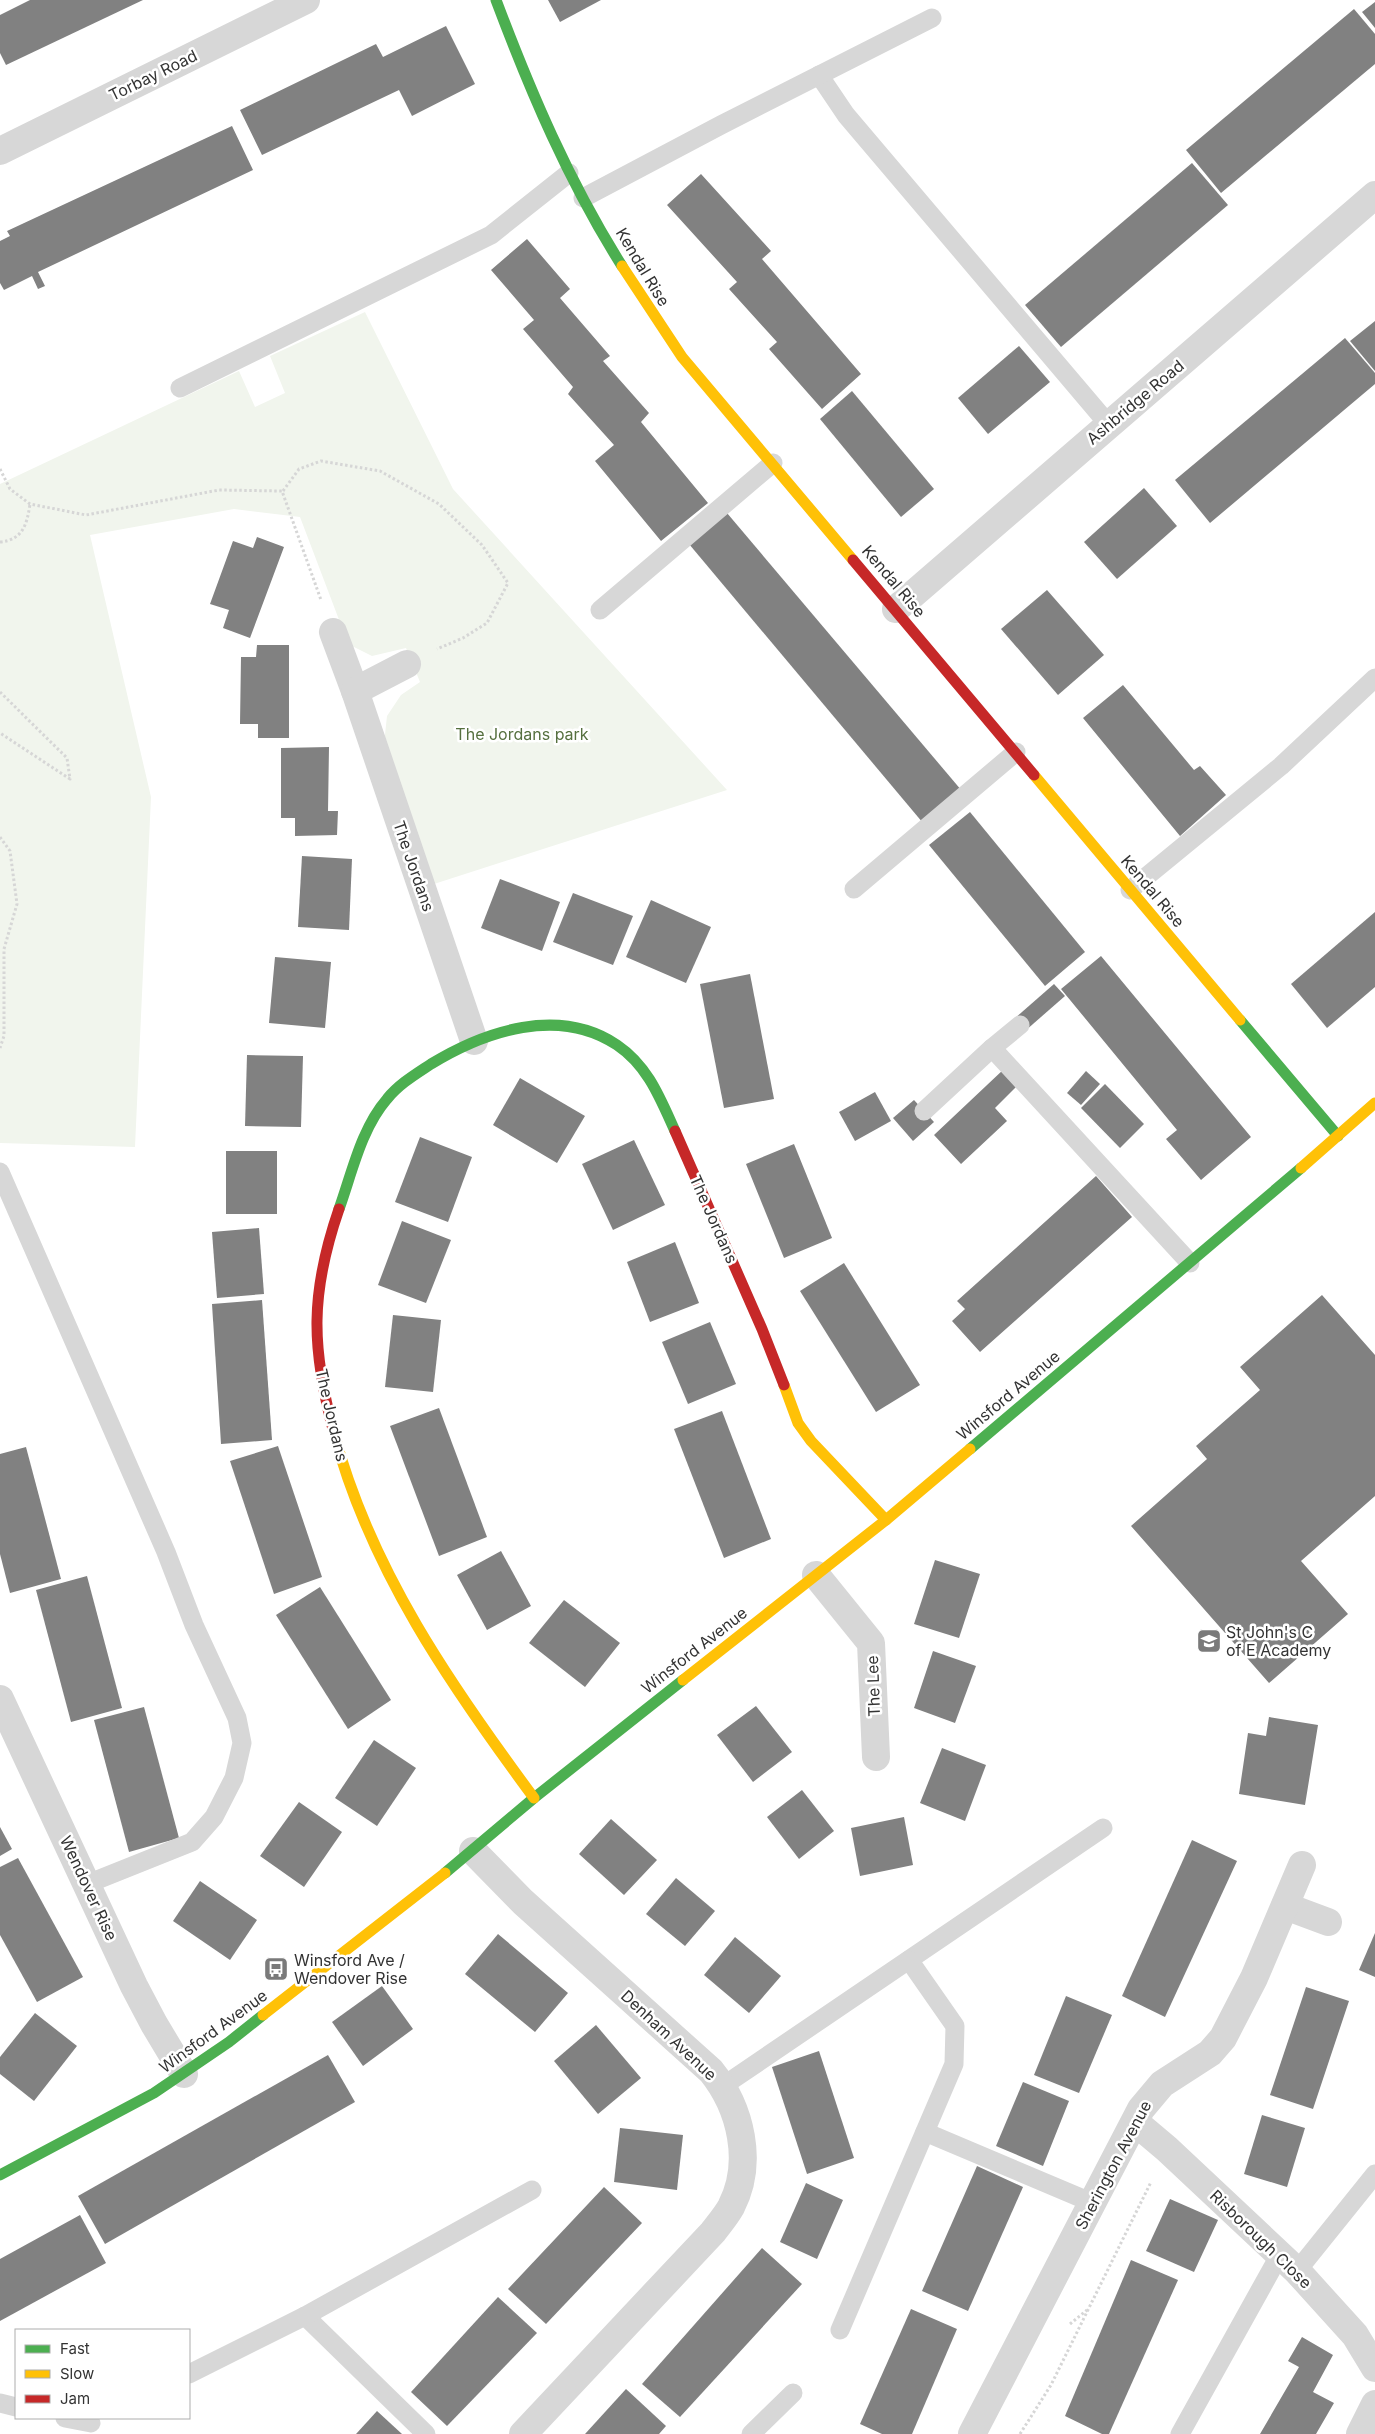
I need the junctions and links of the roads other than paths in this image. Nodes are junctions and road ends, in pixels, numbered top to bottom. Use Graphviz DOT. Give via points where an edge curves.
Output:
graph roads {
  1 [pos="306,0"];
  2 [pos="496,0"];
  3 [pos="932,18"];
  4 [pos="819,75"];
  5 [pos="0,151"];
  6 [pos="569,173"];
  7 [pos="1375,195"];
  8 [pos="583,198"];
  9 [pos="180,388"];
  10 [pos="1109,425"];
  11 [pos="773,463"];
  12 [pos="896,609"];
  13 [pos="600,610"];
  14 [pos="333,632"];
  15 [pos="407,664"];
  16 [pos="1375,678"];
  17 [pos="355,691"];
  18 [pos="1016,752"];
  19 [pos="854,889"];
  20 [pos="1130,890"];
  21 [pos="1020,1025"];
  22 [pos="474,1041"];
  23 [pos="992,1048"];
  24 [pos="1375,1104"];
  25 [pos="924,1111"];
  26 [pos="1338,1136"];
  27 [pos="0,1172"];
  28 [pos="1190,1263"];
  29 [pos="886,1520"];
  30 [pos="816,1575"];
  31 [pos="0,1699"];
  32 [pos="876,1757"];
  33 [pos="534,1798"];
  34 [pos="1103,1828"];
  35 [pos="473,1851"];
  36 [pos="1302,1865"];
  37 [pos="87,1884"];
  38 [pos="1285,1906"];
  39 [pos="1328,1922"];
  40 [pos="909,1960"];
  41 [pos="184,2074"];
  42 [pos="723,2086"];
  43 [pos="1135,2122"];
  44 [pos="925,2132"];
  45 [pos="1375,2174"];
  46 [pos="0,2175"];
  47 [pos="532,2190"];
  48 [pos="1093,2203"];
  49 [pos="1288,2264"];
  50 [pos="305,2316"];
  51 [pos="840,2330"];
  52 [pos="1375,2368"];
  53 [pos="190,2374"];
  54 [pos="793,2392"];
  55 [pos="0,2403"];
  56 [pos="15,2407"];
  57 [pos="1374,2408"];
  58 [pos="69,2419"];
  59 [pos="95,2425"];
  60 [pos="426,2434"];
  61 [pos="524,2434"];
  62 [pos="750,2434"];
  63 [pos="972,2434"];
  64 [pos="1180,2434"];
  65 [pos="1360,2434"];
  1 -- 5 [label="street, Torbay Road"];
  2 -- 6 [label="street, Kendal Rise" via="530,90"];
  3 -- 4 [label="lane"];
  4 -- 8 [label="lane"];
  4 -- 10 [label="lane" via="846,115"];
  6 -- 8 [label="street, Kendal Rise"];
  6 -- 9 [label="lane" via="491,234"];
  7 -- 10 [label="street, Ashbridge Road"];
  8 -- 11 [label="street, Kendal Rise" via="682,357"];
  10 -- 12 [label="street, Ashbridge Road"];
  11 -- 12 [label="street, Kendal Rise"];
  11 -- 13 [label="lane"];
  12 -- 18 [label="street, Kendal Rise"];
  14 -- 17 [label="street, The Jordans"];
  15 -- 17 [label="street"];
  16 -- 20 [label="lane" via="1281,766"];
  17 -- 22 [label="street, The Jordans"];
  18 -- 19 [label="lane"];
  18 -- 20 [label="street, Kendal Rise"];
  20 -- 26 [label="street, Kendal Rise"];
  21 -- 23 [label="lane"];
  22 -- 29 [label="street, The Jordans" via="507,1028 566,1026 595,1033 620,1047 640,1064 655,1086 674,1129 762,1329 798,1423"];
  22 -- 33 [label="street, The Jordans" via="443,1056 395,1090 366,1132 329,1238 316,1305 316,1337 321,1380 336,1445 355,1502 386,1569 477,1722"];
  23 -- 25 [label="lane"];
  23 -- 28 [label="lane"];
  24 -- 26 [label="street, Winsford Avenue"];
  26 -- 28 [label="street, Winsford Avenue"];
  27 -- 37 [label="lane" via="237,1718 242,1743 234,1778 214,1817 192,1842"];
  28 -- 29 [label="street, Winsford Avenue"];
  29 -- 30 [label="street, Winsford Avenue"];
  30 -- 32 [label="street, The Lee" via="871,1644"];
  30 -- 33 [label="street, Winsford Avenue"];
  31 -- 37 [label="street, Wendover Rise"];
  33 -- 35 [label="street, Winsford Avenue"];
  34 -- 40 [label="lane"];
  35 -- 41 [label="street, Winsford Avenue"];
  35 -- 42 [label="street, Denham Avenue" via="522,1902 711,2071"];
  36 -- 38 [label="street, Sherington Avenue"];
  37 -- 41 [label="street, Wendover Rise" via="154,2024"];
  38 -- 39 [label="street"];
  38 -- 43 [label="street, Sherington Avenue" via="1254,1978 1223,2038 1210,2053 1162,2084 1148,2098"];
  40 -- 42 [label="lane"];
  40 -- 44 [label="lane" via="955,2026 954,2064"];
  41 -- 46 [label="street, Winsford Avenue"];
  42 -- 61 [label="street, Denham Avenue" via="741,2132 740,2178 731,2207 713,2232"];
  43 -- 48 [label="street, Sherington Avenue"];
  43 -- 49 [label="street, Risborough Close"];
  44 -- 48 [label="lane"];
  44 -- 51 [label="lane"];
  45 -- 49 [label="lane"];
  47 -- 50 [label="lane"];
  48 -- 63 [label="street, Sherington Avenue"];
  49 -- 52 [label="street, Risborough Close" via="1355,2336"];
  49 -- 64 [label="lane"];
  50 -- 53 [label="lane"];
  50 -- 60 [label="lane"];
  54 -- 62 [label="lane"];
  55 -- 56 [label="lane"];
  57 -- 65 [label="street"];
  58 -- 59 [label="lane"];
}
